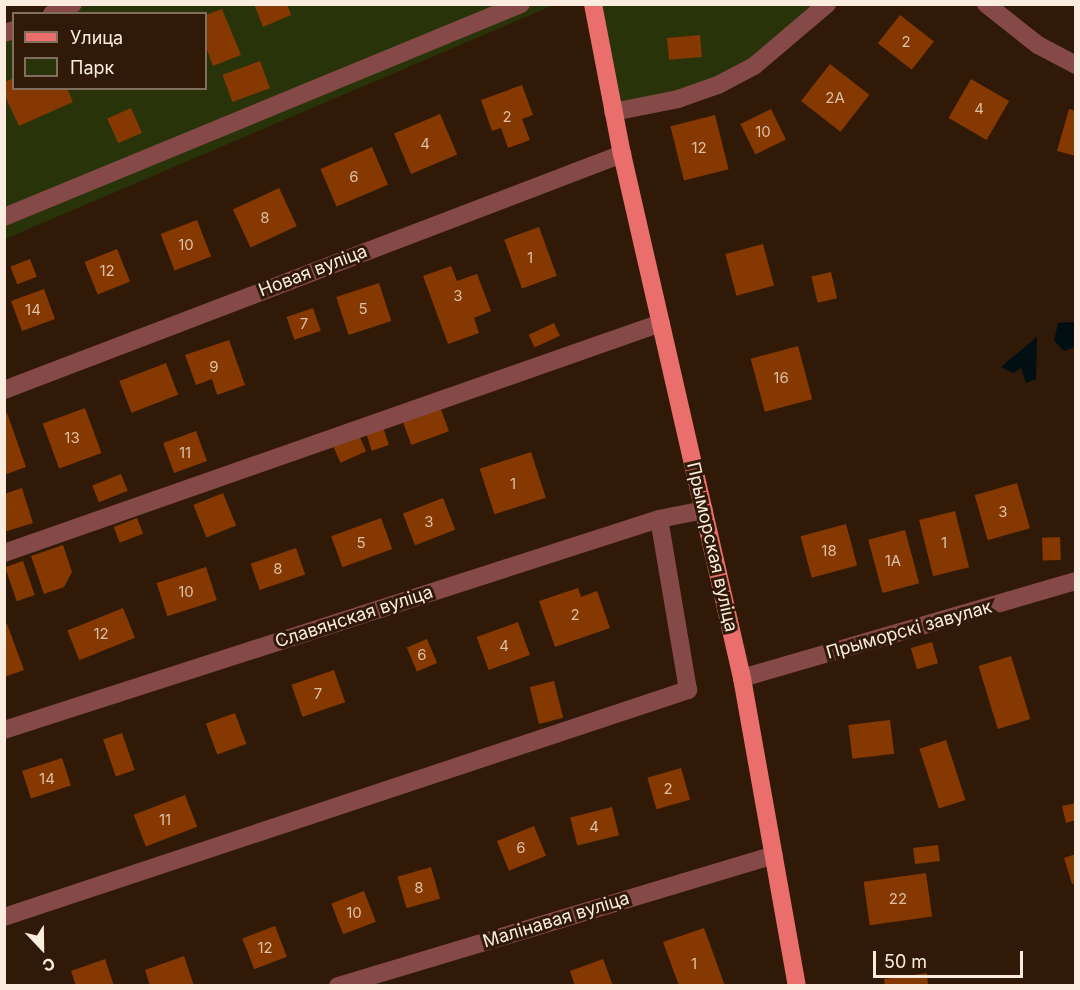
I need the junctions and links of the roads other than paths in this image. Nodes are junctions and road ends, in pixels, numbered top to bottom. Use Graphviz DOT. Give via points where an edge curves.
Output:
graph roads {
  1 [pos="73,4"];
  2 [pos="521,4"];
  3 [pos="593,4"];
  4 [pos="827,4"];
  5 [pos="986,4"];
  6 [pos="56,12"];
  7 [pos="1076,65"];
  8 [pos="614,112"];
  9 [pos="622,154"];
  10 [pos="4,217"];
  11 [pos="661,323"];
  12 [pos="4,390"];
  13 [pos="704,510"];
  14 [pos="658,519"];
  15 [pos="4,553"];
  16 [pos="1076,581"];
  17 [pos="742,678"];
  18 [pos="4,730"];
  19 [pos="774,855"];
  20 [pos="4,917"];
  21 [pos="338,986"];
  22 [pos="798,986"];
  1 -- 6 [label="street"];
  2 -- 10 [label="street"];
  3 -- 8 [label="main road, Прыморская вуліца"];
  4 -- 8 [label="street" via="754,66 718,85 678,99"];
  5 -- 7 [label="street" via="1038,45"];
  8 -- 9 [label="main road, Прыморская вуліца"];
  9 -- 11 [label="main road, Прыморская вуліца"];
  9 -- 12 [label="street, Новая вуліца"];
  11 -- 13 [label="main road, Прыморская вуліца"];
  11 -- 15 [label="street"];
  13 -- 14 [label="street, Славянская вуліца"];
  13 -- 17 [label="main road, Прыморская вуліца"];
  14 -- 18 [label="street, Славянская вуліца"];
  14 -- 20 [label="street" via="688,690"];
  16 -- 17 [label="street, Прыморскі завулак"];
  17 -- 19 [label="main road, Прыморская вуліца"];
  19 -- 21 [label="street, Малінавая вуліца"];
  19 -- 22 [label="main road, Прыморская вуліца"];
}
